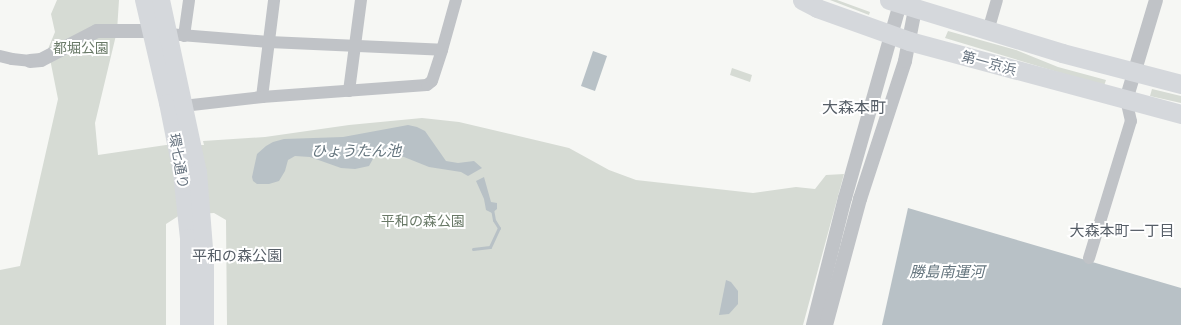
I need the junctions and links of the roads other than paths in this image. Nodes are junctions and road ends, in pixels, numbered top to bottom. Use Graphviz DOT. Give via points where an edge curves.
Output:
graph roads {
  1 [pos="144,0"];
  2 [pos="161,0"];
  3 [pos="189,0"];
  4 [pos="274,0"];
  5 [pos="361,0"];
  6 [pos="456,0"];
  7 [pos="802,0"];
  8 [pos="997,0"];
  9 [pos="1156,0"];
  10 [pos="902,4"];
  11 [pos="150,31"];
  12 [pos="988,31"];
  13 [pos="176,35"];
  14 [pos="900,38"];
  15 [pos="269,42"];
  16 [pos="355,46"];
  17 [pos="442,50"];
  18 [pos="0,56"];
  19 [pos="30,61"];
  20 [pos="1134,72"];
  21 [pos="1181,84"];
  22 [pos="349,90"];
  23 [pos="262,97"];
  24 [pos="1126,100"];
  25 [pos="184,106"];
  26 [pos="1181,114"];
  27 [pos="185,145"];
  28 [pos="1089,258"];
  29 [pos="189,325"];
  30 [pos="205,325"];
  31 [pos="813,325"];
  32 [pos="826,325"];
  1 -- 11 [label="main road, 環七通り"];
  2 -- 13 [label="main road, 環七通り"];
  3 -- 13 [label="street"];
  4 -- 15 [label="street"];
  5 -- 16 [label="street"];
  6 -- 17 [label="street"];
  7 -- 14 [label="highway, 第一京浜" via="817,8"];
  8 -- 12 [label="street"];
  9 -- 20 [label="street"];
  10 -- 12 [label="highway"];
  10 -- 14 [label="street"];
  11 -- 13 [label="street"];
  11 -- 19 [label="street" via="97,31 41,60"];
  11 -- 27 [label="main road, 環七通り"];
  12 -- 20 [label="highway"];
  13 -- 15 [label="street"];
  13 -- 25 [label="main road, 環七通り"];
  14 -- 24 [label="highway, 第一京浜"];
  14 -- 31 [label="street" via="845,198"];
  14 -- 32 [label="street" via="894,97 860,198"];
  15 -- 16 [label="street"];
  15 -- 23 [label="street"];
  16 -- 17 [label="street"];
  16 -- 22 [label="street"];
  17 -- 22 [label="street" via="432,81 426,84"];
  18 -- 19 [label="street"];
  20 -- 21 [label="highway"];
  20 -- 24 [label="street"];
  22 -- 23 [label="street"];
  23 -- 25 [label="street"];
  24 -- 26 [label="highway, 第一京浜"];
  24 -- 28 [label="street" via="1130,121"];
  25 -- 27 [label="main road, 環七通り"];
  27 -- 29 [label="main road, 環七通り"];
  27 -- 30 [label="main road, 環七通り" via="203,216"];
}
